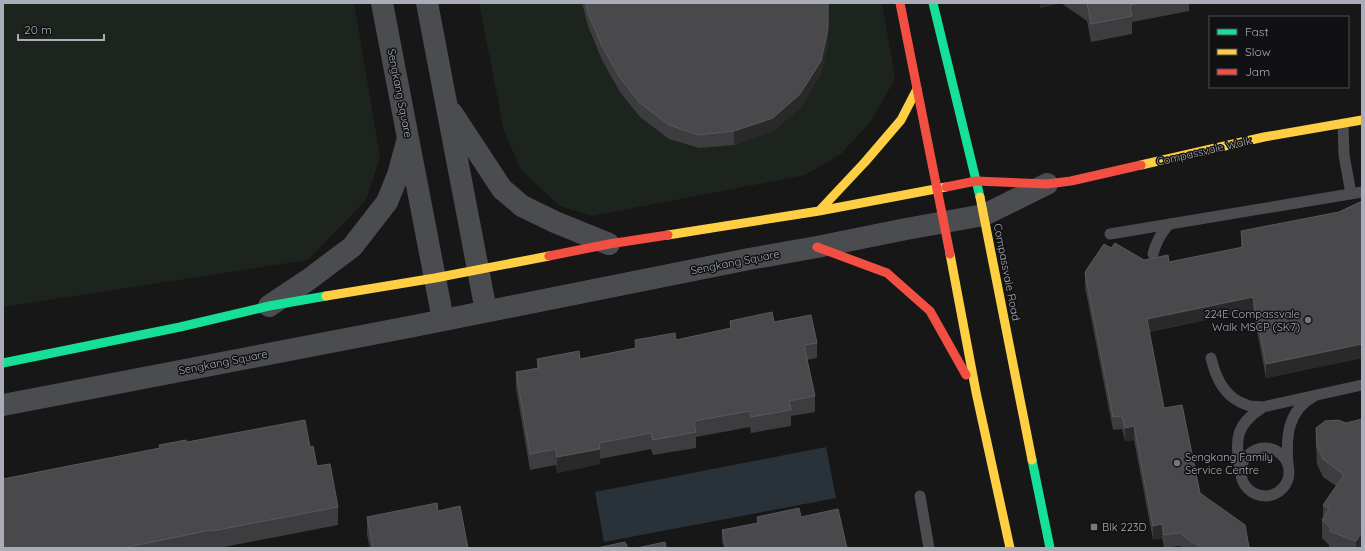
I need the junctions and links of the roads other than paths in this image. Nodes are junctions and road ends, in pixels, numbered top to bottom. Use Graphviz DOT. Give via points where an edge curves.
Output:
graph roads {
  1 [pos="382,3"];
  2 [pos="427,3"];
  3 [pos="900,3"];
  4 [pos="933,3"];
  5 [pos="917,88"];
  6 [pos="447,105"];
  7 [pos="1362,120"];
  8 [pos="1343,124"];
  9 [pos="409,137"];
  10 [pos="976,181"];
  11 [pos="1047,184"];
  12 [pos="936,188"];
  13 [pos="1362,192"];
  14 [pos="1351,194"];
  15 [pos="819,210"];
  16 [pos="984,215"];
  17 [pos="944,222"];
  18 [pos="1169,224"];
  19 [pos="1110,234"];
  20 [pos="609,244"];
  21 [pos="817,247"];
  22 [pos="1153,254"];
  23 [pos="478,270"];
  24 [pos="435,278"];
  25 [pos="269,306"];
  26 [pos="486,311"];
  27 [pos="443,320"];
  28 [pos="1211,358"];
  29 [pos="3,364"];
  30 [pos="1362,385"];
  31 [pos="976,392"];
  32 [pos="1318,394"];
  33 [pos="3,405"];
  34 [pos="1263,407"];
  35 [pos="1288,464"];
  36 [pos="1241,477"];
  37 [pos="920,496"];
  38 [pos="929,548"];
  39 [pos="1010,548"];
  40 [pos="1050,548"];
  1 -- 9 [label="street, Sengkang Square"];
  2 -- 6 [label="street"];
  3 -- 5 [label="street"];
  4 -- 10 [label="street, Compassvale Road"];
  5 -- 12 [label="street"];
  5 -- 15 [label="street" via="901,120"];
  6 -- 20 [label="street" via="502,189 522,206"];
  6 -- 23 [label="street"];
  7 -- 8 [label="street, Compassvale Walk"];
  8 -- 11 [label="street, Compassvale Walk" via="1264,137"];
  8 -- 14 [label="lane" via="1344,155"];
  9 -- 24 [label="street, Sengkang Square"];
  9 -- 25 [label="street" via="387,202 352,247"];
  10 -- 11 [label="street, Compassvale Walk"];
  10 -- 12 [label="street"];
  10 -- 16 [label="street, Compassvale Road"];
  11 -- 16 [label="street, Compassvale Walk"];
  12 -- 15 [label="street"];
  12 -- 17 [label="street"];
  13 -- 14 [label="lane"];
  14 -- 18 [label="lane"];
  15 -- 20 [label="street"];
  16 -- 17 [label="street, Sengkang Square"];
  16 -- 40 [label="street, Compassvale Road"];
  17 -- 21 [label="street, Sengkang Square"];
  17 -- 31 [label="street"];
  18 -- 19 [label="lane"];
  18 -- 22 [label="lane" via="1160,234"];
  20 -- 23 [label="street"];
  21 -- 26 [label="street, Sengkang Square"];
  21 -- 31 [label="street" via="888,273 930,311"];
  23 -- 24 [label="street"];
  23 -- 26 [label="street"];
  24 -- 25 [label="street"];
  24 -- 27 [label="street, Sengkang Square"];
  25 -- 29 [label="street"];
  26 -- 27 [label="street, Sengkang Square"];
  27 -- 33 [label="street, Sengkang Square"];
  28 -- 34 [label="lane" via="1215,374 1232,398 1247,405"];
  30 -- 32 [label="lane"];
  31 -- 39 [label="street"];
  32 -- 34 [label="lane"];
  32 -- 35 [label="lane" via="1304,402 1291,422 1287,433"];
  34 -- 36 [label="lane" via="1242,425 1236,448"];
  35 -- 36 [label="lane" via="1277,452 1262,448 1254,450 1243,462"];
  35 -- 36 [label="lane" via="1286,484 1270,496 1261,497 1247,490"];
  37 -- 38 [label="lane"];
}
